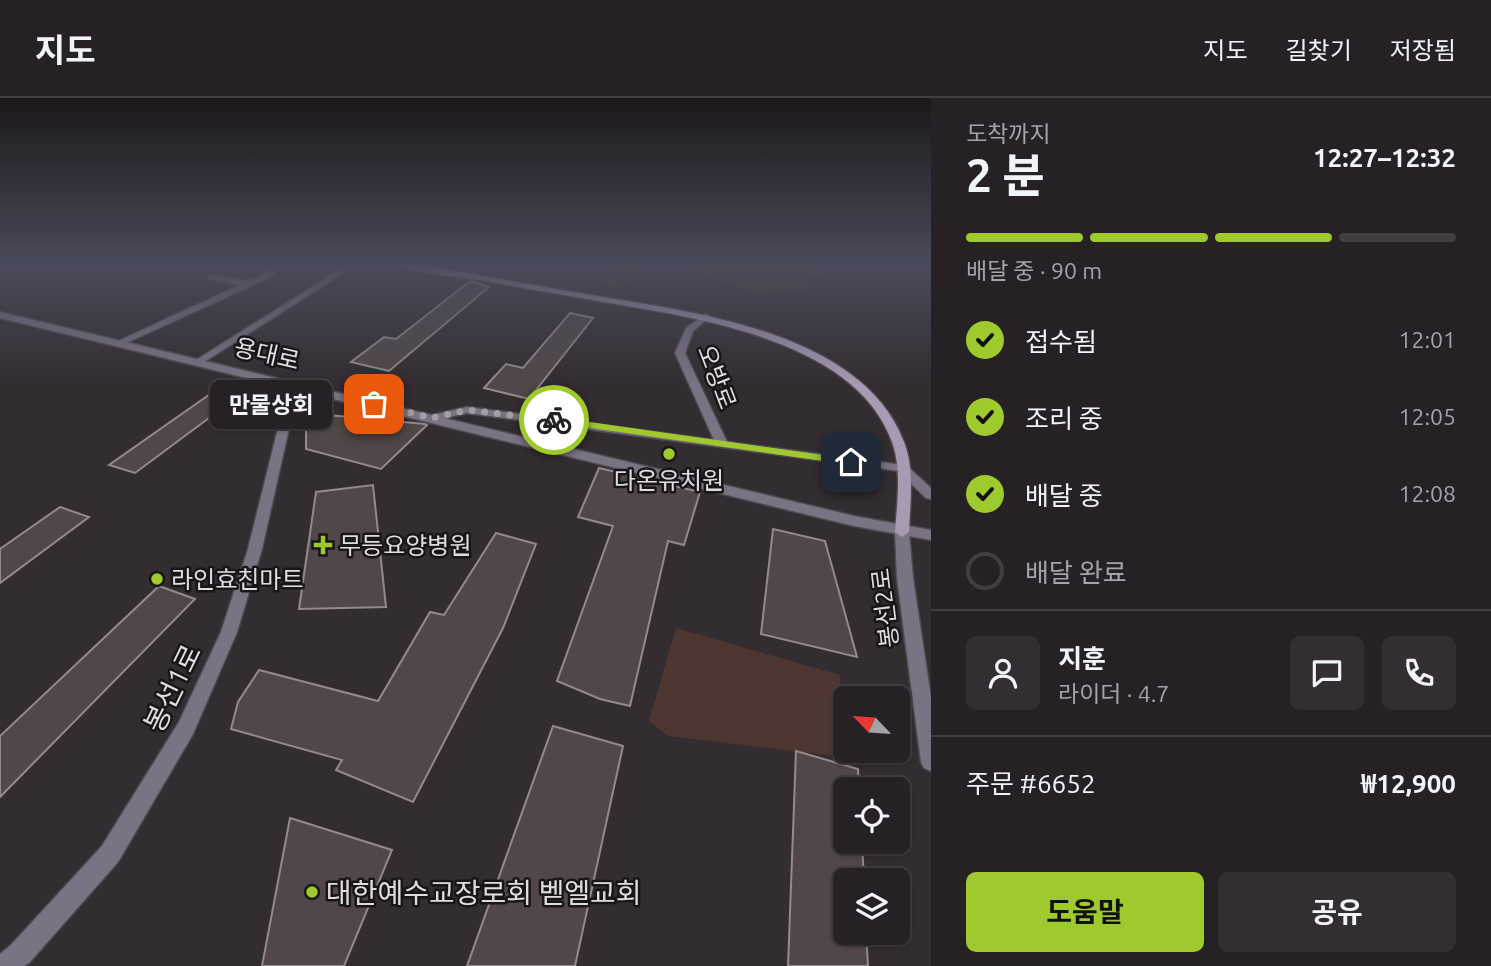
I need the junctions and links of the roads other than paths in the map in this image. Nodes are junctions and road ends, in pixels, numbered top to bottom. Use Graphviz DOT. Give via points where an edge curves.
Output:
graph roads {
  1 [pos="206,304"];
  2 [pos="291,304"];
  3 [pos="628,304"];
  4 [pos="0,315"];
  5 [pos="705,317"];
  6 [pos="119,343"];
  7 [pos="198,362"];
  8 [pos="295,384"];
  9 [pos="432,418"];
  10 [pos="722,444"];
  11 [pos="903,469"];
  12 [pos="931,495"];
  13 [pos="902,532"];
  14 [pos="931,535"];
  15 [pos="931,762"];
  16 [pos="5,966"];
  1 -- 6 [label="street"];
  2 -- 7 [label="street"];
  3 -- 5 [label="main road, 오방로"];
  4 -- 6 [label="street, 용대로"];
  5 -- 10 [label="street, 오방로" via="689,330 680,353"];
  5 -- 11 [label="main road, 오방로" via="792,345 850,380 892,428"];
  6 -- 7 [label="street, 용대로"];
  7 -- 8 [label="street, 용대로"];
  8 -- 9 [label="street, 용대로"];
  8 -- 16 [label="street, 봉선1로" via="258,537 229,632 186,728 110,854"];
  9 -- 10 [label="street" via="467,410"];
  9 -- 13 [label="street, 용대로"];
  10 -- 11 [label="street, 오방로"];
  11 -- 12 [label="street"];
  11 -- 13 [label="main road, 오방로"];
  13 -- 14 [label="street, 용대로"];
  13 -- 15 [label="street, 봉선2로"];
}
